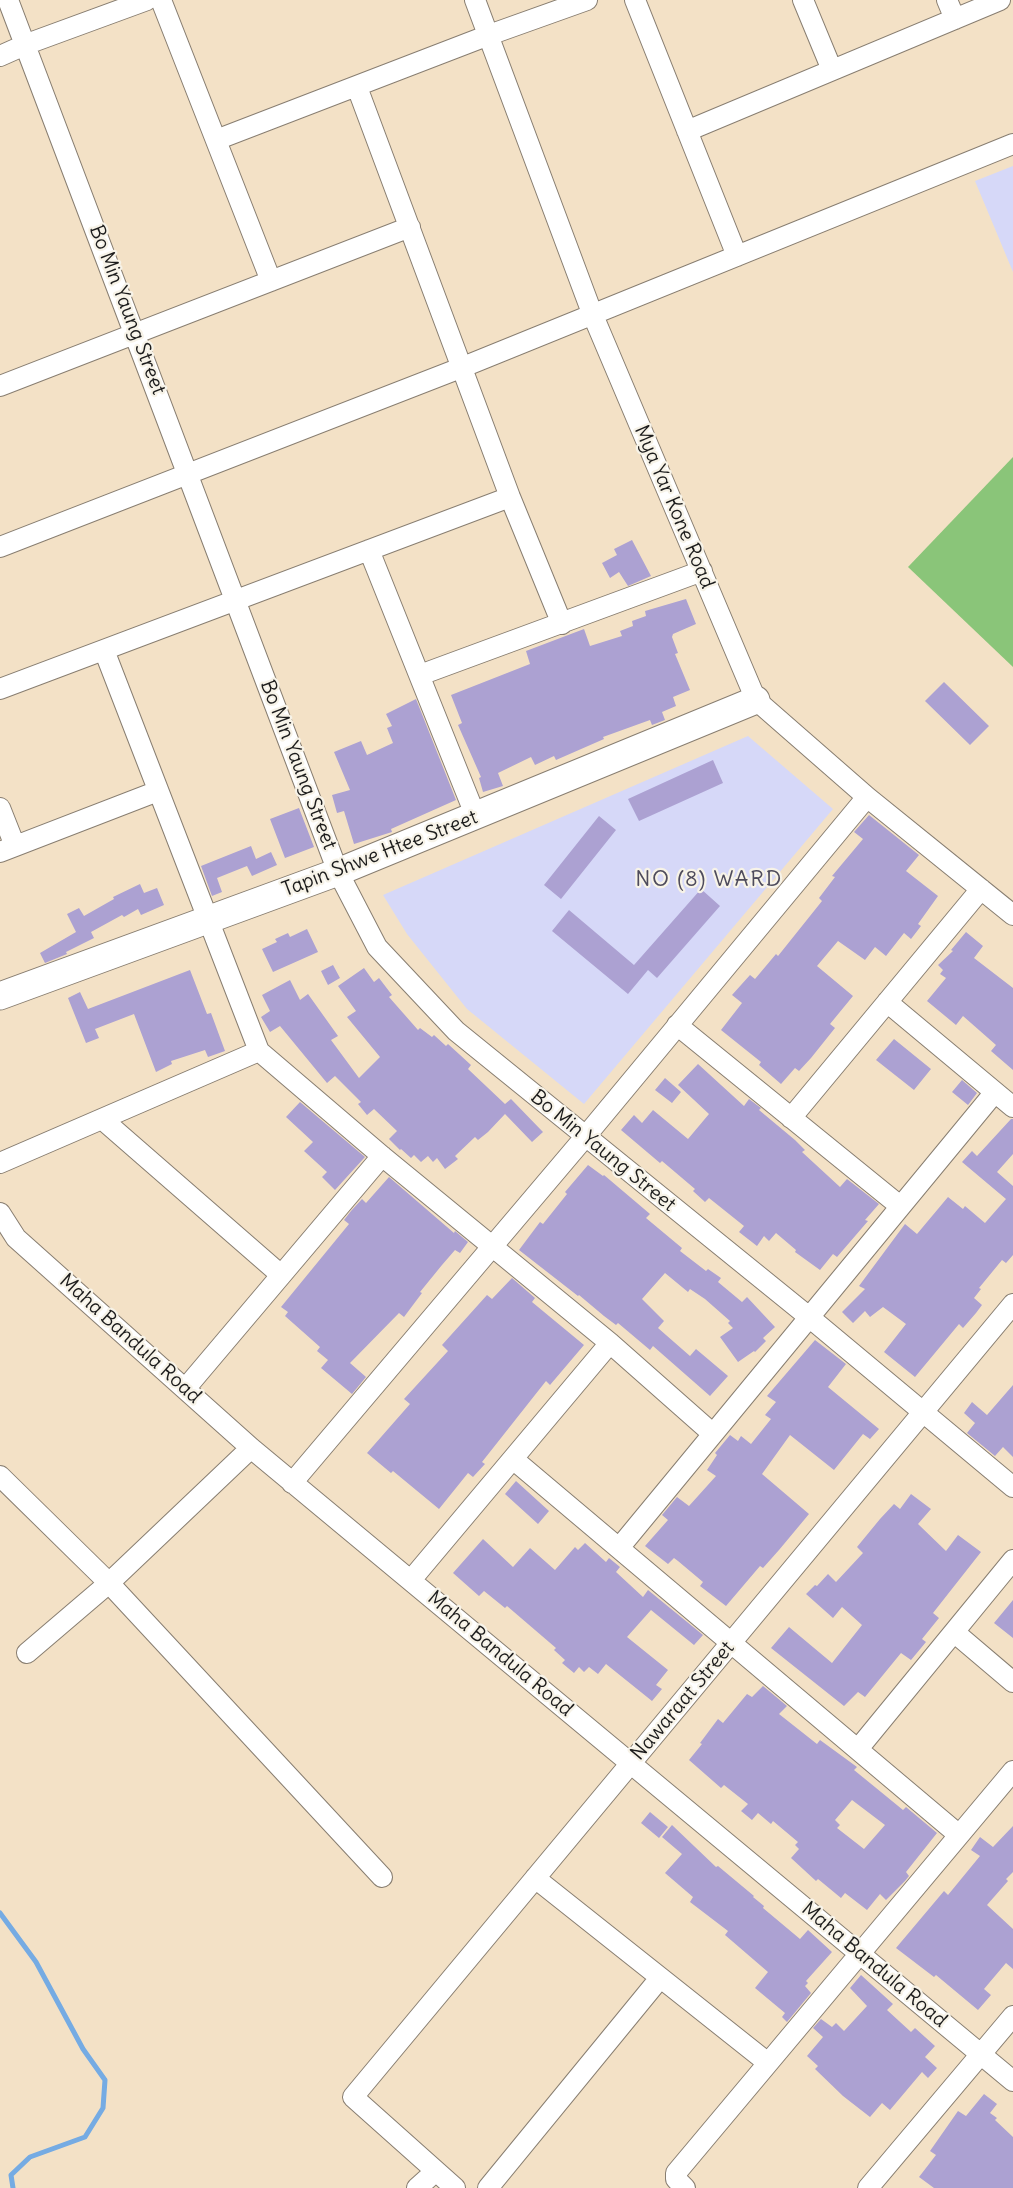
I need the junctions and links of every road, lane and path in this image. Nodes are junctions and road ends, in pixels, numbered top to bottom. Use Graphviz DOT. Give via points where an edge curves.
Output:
graph roads {
  1 [pos="8,0"];
  2 [pos="147,0"];
  3 [pos="161,0"];
  4 [pos="475,0"];
  5 [pos="586,0"];
  6 [pos="635,0"];
  7 [pos="803,0"];
  8 [pos="947,0"];
  9 [pos="1000,0"];
  10 [pos="955,19"];
  11 [pos="489,35"];
  12 [pos="27,44"];
  13 [pos="0,56"];
  14 [pos="832,70"];
  15 [pos="357,87"];
  16 [pos="687,131"];
  17 [pos="216,140"];
  18 [pos="1013,144"];
  19 [pos="410,227"];
  20 [pos="737,256"];
  21 [pos="271,281"];
  22 [pos="592,313"];
  23 [pos="136,334"];
  24 [pos="463,367"];
  25 [pos="0,387"];
  26 [pos="189,475"];
  27 [pos="510,497"];
  28 [pos="0,547"];
  29 [pos="369,550"];
  30 [pos="702,571"];
  31 [pos="236,600"];
  32 [pos="562,624"];
  33 [pos="104,650"];
  34 [pos="420,675"];
  35 [pos="0,689"];
  36 [pos="756,700"];
  37 [pos="158,791"];
  38 [pos="867,796"];
  39 [pos="0,808"];
  40 [pos="476,817"];
  41 [pos="7,849"];
  42 [pos="338,872"];
  43 [pos="981,889"];
  44 [pos="1013,915"];
  45 [pos="207,919"];
  46 [pos="0,996"];
  47 [pos="887,1002"];
  48 [pos="677,1025"];
  49 [pos="259,1051"];
  50 [pos="995,1092"];
  51 [pos="1013,1107"];
  52 [pos="791,1118"];
  53 [pos="102,1119"];
  54 [pos="585,1137"];
  55 [pos="382,1156"];
  56 [pos="0,1163"];
  57 [pos="900,1206"];
  58 [pos="0,1213"];
  59 [pos="491,1246"];
  60 [pos="281,1275"];
  61 [pos="1013,1305"];
  62 [pos="809,1317"];
  63 [pos="610,1342"];
  64 [pos="185,1389"];
  65 [pos="924,1412"];
  66 [pos="713,1434"];
  67 [pos="251,1448"];
  68 [pos="513,1459"];
  69 [pos="0,1476"];
  70 [pos="292,1483"];
  71 [pos="1013,1487"];
  72 [pos="619,1548"];
  73 [pos="1013,1560"];
  74 [pos="411,1580"];
  75 [pos="109,1583"];
  76 [pos="954,1632"];
  77 [pos="731,1643"];
  78 [pos="27,1653"];
  79 [pos="1013,1682"];
  80 [pos="858,1749"];
  81 [pos="631,1763"];
  82 [pos="1013,1771"];
  83 [pos="959,1835"];
  84 [pos="382,1877"];
  85 [pos="535,1878"];
  86 [pos="860,1954"];
  87 [pos="660,1978"];
  88 [pos="1013,2016"];
  89 [pos="981,2055"];
  90 [pos="768,2063"];
  91 [pos="1013,2081"];
  92 [pos="436,2171"];
  93 [pos="417,2188"];
  94 [pos="455,2188"];
  95 [pos="488,2188"];
  96 [pos="684,2188"];
  97 [pos="868,2188"];
  1 -- 12 [label="street, Bo Min Yaung Street"];
  2 -- 12 [label="street"];
  3 -- 17 [label="street"];
  4 -- 11 [label="street, Mya Yar Kone Road"];
  5 -- 11 [label="street"];
  6 -- 16 [label="street"];
  7 -- 14 [label="street"];
  8 -- 10 [label="street"];
  9 -- 10 [label="street"];
  10 -- 14 [label="street"];
  11 -- 15 [label="street"];
  11 -- 22 [label="street, Mya Yar Kone Road"];
  12 -- 13 [label="street"];
  12 -- 23 [label="street, Bo Min Yaung Street"];
  14 -- 16 [label="street"];
  15 -- 17 [label="street"];
  15 -- 19 [label="street"];
  16 -- 20 [label="street"];
  17 -- 21 [label="street"];
  18 -- 20 [label="street"];
  19 -- 21 [label="street"];
  19 -- 24 [label="street"];
  20 -- 22 [label="street"];
  21 -- 23 [label="street"];
  22 -- 24 [label="street"];
  22 -- 30 [label="street, Mya Yar Kone Road"];
  23 -- 25 [label="street"];
  23 -- 26 [label="street, Bo Min Yaung Street"];
  24 -- 26 [label="street"];
  24 -- 27 [label="street"];
  26 -- 28 [label="street"];
  26 -- 31 [label="street, Bo Min Yaung Street"];
  27 -- 29 [label="street"];
  27 -- 32 [label="street"];
  29 -- 31 [label="street"];
  29 -- 34 [label="street"];
  30 -- 32 [label="street"];
  30 -- 36 [label="street, Mya Yar Kone Road"];
  31 -- 33 [label="street"];
  31 -- 42 [label="street, Bo Min Yaung Street"];
  32 -- 34 [label="street"];
  33 -- 35 [label="street"];
  33 -- 37 [label="street"];
  34 -- 40 [label="street"];
  36 -- 38 [label="street, Mya Yar Kone Road"];
  36 -- 40 [label="street, Tapin Shwe Htee Street"];
  37 -- 41 [label="street"];
  37 -- 45 [label="street"];
  38 -- 43 [label="street, Mya Yar Kone Road"];
  38 -- 48 [label="street"];
  39 -- 41 [label="street"];
  40 -- 42 [label="street, Tapin Shwe Htee Street"];
  42 -- 45 [label="street, Tapin Shwe Htee Street"];
  42 -- 54 [label="street, Bo Min Yaung Street" via="377,947 456,1031"];
  43 -- 44 [label="street, Mya Yar Kone Road"];
  43 -- 47 [label="street"];
  45 -- 46 [label="street, Tapin Shwe Htee Street"];
  45 -- 49 [label="street"];
  47 -- 50 [label="street"];
  47 -- 52 [label="street"];
  48 -- 52 [label="street"];
  48 -- 54 [label="street"];
  49 -- 53 [label="street"];
  49 -- 55 [label="street"];
  50 -- 51 [label="street"];
  50 -- 57 [label="street"];
  52 -- 57 [label="street"];
  53 -- 56 [label="street"];
  53 -- 60 [label="street"];
  54 -- 59 [label="street"];
  54 -- 62 [label="street, Bo Min Yaung Street"];
  55 -- 59 [label="street"];
  55 -- 60 [label="street"];
  57 -- 62 [label="street"];
  58 -- 64 [label="street, Maha Bandula Road" via="16,1238"];
  59 -- 63 [label="street"];
  59 -- 70 [label="street"];
  60 -- 64 [label="street"];
  61 -- 65 [label="street, Nawaraat Street"];
  62 -- 65 [label="street, Bo Min Yaung Street"];
  62 -- 66 [label="street"];
  63 -- 66 [label="street"];
  63 -- 68 [label="street"];
  64 -- 67 [label="street, Maha Bandula Road"];
  65 -- 71 [label="street, Bo Min Yaung Street"];
  65 -- 77 [label="street, Nawaraat Street"];
  66 -- 72 [label="street"];
  67 -- 70 [label="street, Maha Bandula Road"];
  67 -- 75 [label="street"];
  68 -- 72 [label="street"];
  68 -- 74 [label="street"];
  69 -- 75 [label="street"];
  70 -- 74 [label="street, Maha Bandula Road"];
  72 -- 77 [label="street"];
  73 -- 76 [label="street"];
  74 -- 81 [label="street, Maha Bandula Road"];
  75 -- 78 [label="street"];
  75 -- 84 [label="street"];
  76 -- 79 [label="street"];
  76 -- 80 [label="street"];
  77 -- 80 [label="street"];
  77 -- 81 [label="street, Nawaraat Street"];
  80 -- 83 [label="street"];
  81 -- 85 [label="street, Nawaraat Street"];
  81 -- 86 [label="street, Maha Bandula Road"];
  82 -- 83 [label="street"];
  83 -- 86 [label="street"];
  85 -- 87 [label="street"];
  85 -- 92 [label="street, Nawaraat Street" via="353,2097"];
  86 -- 89 [label="street, Maha Bandula Road"];
  86 -- 90 [label="street"];
  87 -- 90 [label="street"];
  87 -- 95 [label="street"];
  88 -- 89 [label="street"];
  89 -- 91 [label="street, Maha Bandula Road"];
  89 -- 97 [label="street"];
  90 -- 96 [label="street" via="676,2173"];
  92 -- 93 [label="street"];
  92 -- 94 [label="street"];
}
